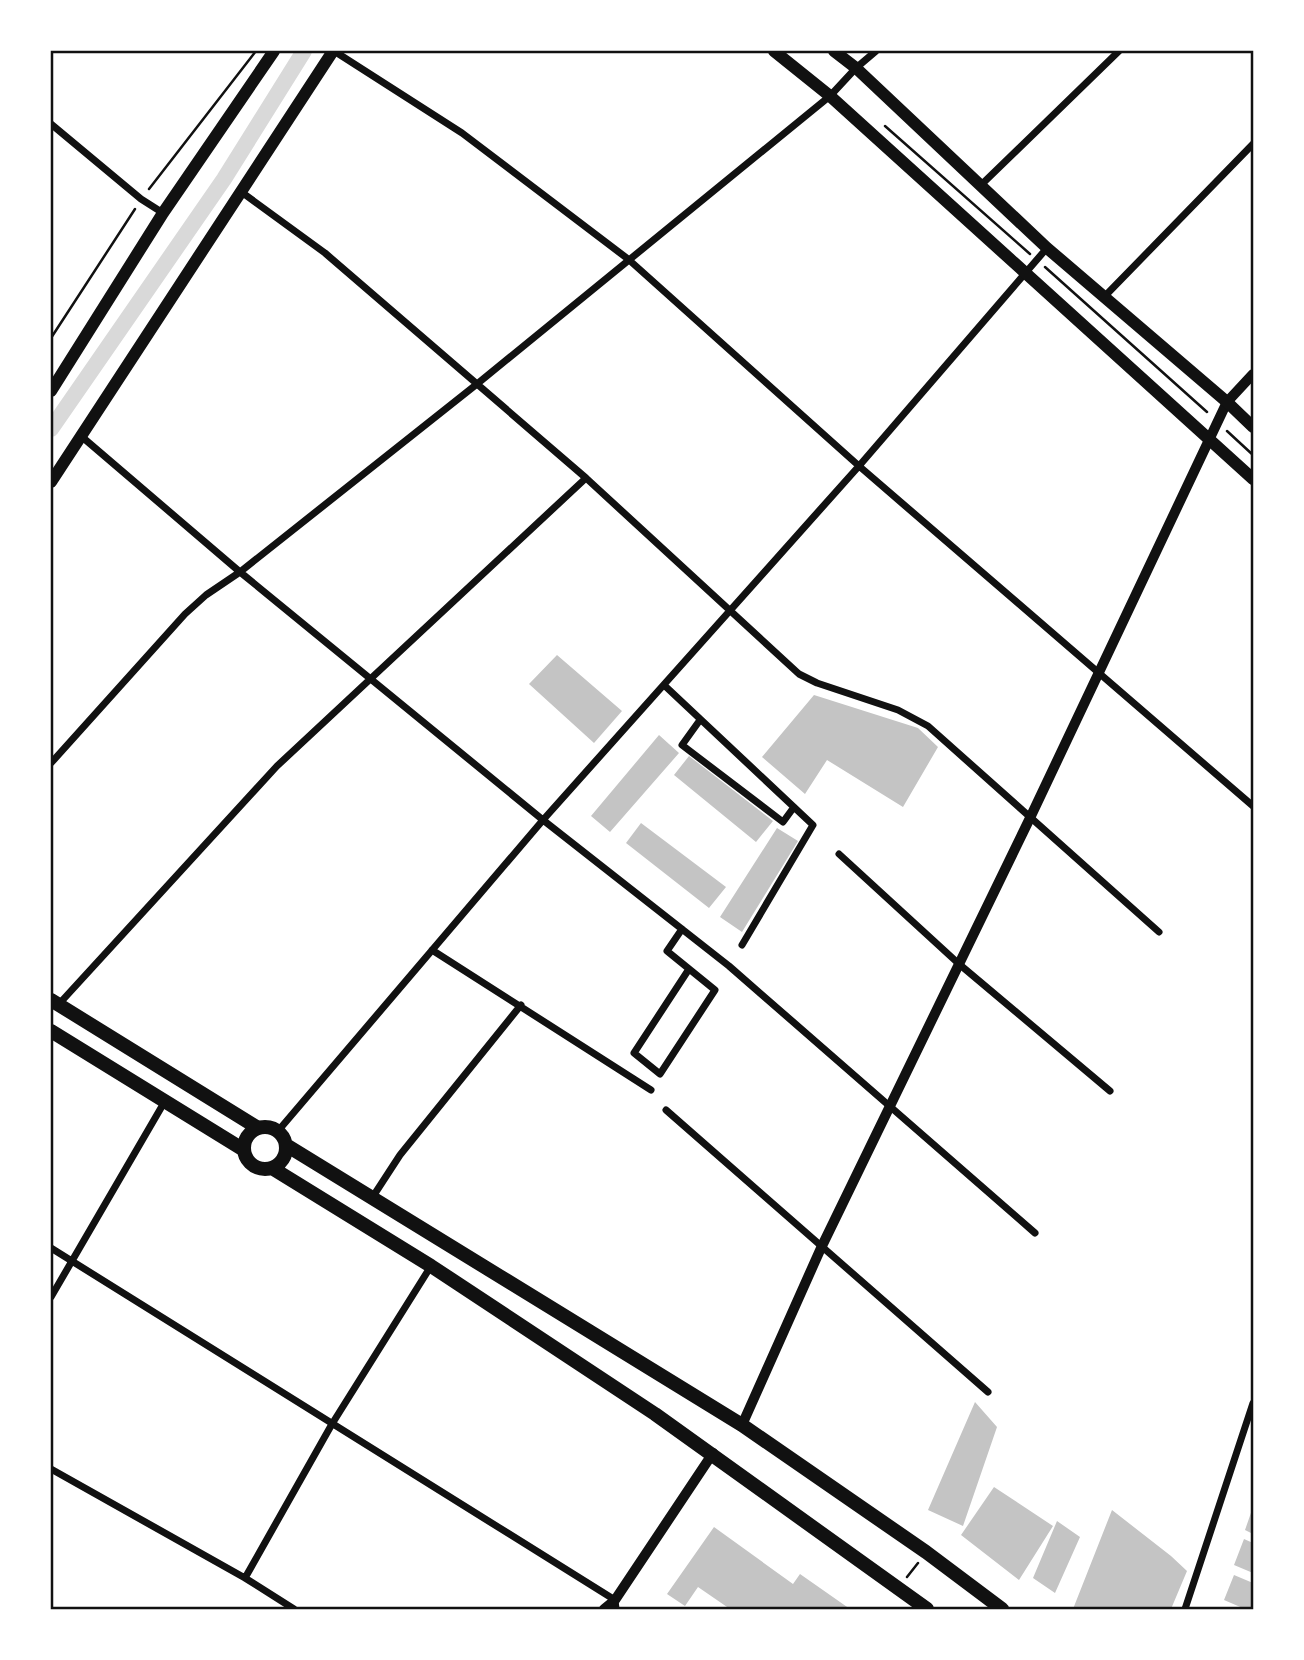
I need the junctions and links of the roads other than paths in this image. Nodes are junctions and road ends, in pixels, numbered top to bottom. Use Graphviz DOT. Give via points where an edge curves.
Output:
graph roads {
  1 [pos="274,51"];
  2 [pos="333,51"];
  3 [pos="774,51"];
  4 [pos="834,51"];
  5 [pos="876,51"];
  6 [pos="1119,51"];
  7 [pos="856,68"];
  8 [pos="830,96"];
  9 [pos="51,124"];
  10 [pos="1253,144"];
  11 [pos="981,184"];
  12 [pos="240,191"];
  13 [pos="163,213"];
  14 [pos="1047,248"];
  15 [pos="628,259"];
  16 [pos="1026,274"];
  17 [pos="1105,296"];
  18 [pos="1253,374"];
  19 [pos="477,384"];
  20 [pos="51,391"];
  21 [pos="1227,402"];
  22 [pos="1253,427"];
  23 [pos="81,436"];
  24 [pos="1210,439"];
  25 [pos="859,466"];
  26 [pos="586,478"];
  27 [pos="1253,479"];
  28 [pos="51,482"];
  29 [pos="240,572"];
  30 [pos="730,611"];
  31 [pos="1099,672"];
  32 [pos="370,678"];
  33 [pos="664,685"];
  34 [pos="700,720"];
  35 [pos="51,762"];
  36 [pos="1253,806"];
  37 [pos="794,807"];
  38 [pos="1030,818"];
  39 [pos="543,820"];
  40 [pos="839,854"];
  41 [pos="682,929"];
  42 [pos="1158,932"];
  43 [pos="742,945"];
  44 [pos="432,950"];
  45 [pos="959,964"];
  46 [pos="689,969"];
  47 [pos="55,1002"];
  48 [pos="521,1005"];
  49 [pos="51,1031"];
  50 [pos="651,1090"];
  51 [pos="1110,1091"];
  52 [pos="165,1101"];
  53 [pos="890,1106"];
  54 [pos="666,1110"];
  55 [pos="258,1128"];
  56 [pos="278,1130"];
  57 [pos="286,1146"];
  58 [pos="244,1150"];
  59 [pos="272,1168"];
  60 [pos="372,1198"];
  61 [pos="1035,1233"];
  62 [pos="51,1248"];
  63 [pos="821,1248"];
  64 [pos="73,1261"];
  65 [pos="431,1266"];
  66 [pos="51,1297"];
  67 [pos="988,1392"];
  68 [pos="1253,1403"];
  69 [pos="332,1424"];
  70 [pos="742,1426"];
  71 [pos="713,1453"];
  72 [pos="51,1469"];
  73 [pos="245,1578"];
  74 [pos="615,1605"];
  75 [pos="294,1609"];
  76 [pos="604,1609"];
  77 [pos="927,1609"];
  78 [pos="1002,1609"];
  79 [pos="1185,1609"];
  1 -- 13 [label="main road"];
  2 -- 12 [label="main road"];
  2 -- 15 [label="street" via="462,133"];
  3 -- 8 [label="main road"];
  4 -- 7 [label="main road"];
  5 -- 7 [label="street"];
  6 -- 11 [label="street"];
  7 -- 8 [label="street"];
  7 -- 11 [label="main road"];
  8 -- 15 [label="street"];
  8 -- 16 [label="main road"];
  9 -- 13 [label="street"];
  10 -- 17 [label="street"];
  11 -- 14 [label="main road"];
  12 -- 19 [label="street" via="326,253"];
  12 -- 23 [label="main road"];
  13 -- 20 [label="main road"];
  14 -- 16 [label="street"];
  14 -- 17 [label="main road"];
  15 -- 19 [label="street"];
  15 -- 25 [label="street"];
  16 -- 24 [label="main road"];
  16 -- 25 [label="street"];
  17 -- 21 [label="main road"];
  18 -- 21 [label="street"];
  19 -- 26 [label="street"];
  19 -- 29 [label="street"];
  21 -- 22 [label="main road"];
  21 -- 24 [label="street"];
  23 -- 28 [label="main road"];
  23 -- 29 [label="street"];
  24 -- 27 [label="main road"];
  24 -- 31 [label="street"];
  25 -- 30 [label="street"];
  25 -- 31 [label="street"];
  26 -- 30 [label="street"];
  26 -- 32 [label="street"];
  29 -- 32 [label="street"];
  29 -- 35 [label="street" via="185,614"];
  30 -- 33 [label="street"];
  30 -- 38 [label="street" via="799,674 898,710 928,726"];
  31 -- 36 [label="street"];
  31 -- 38 [label="street"];
  32 -- 39 [label="street"];
  32 -- 47 [label="street" via="277,766"];
  33 -- 34 [label="street"];
  33 -- 39 [label="street"];
  34 -- 37 [label="street"];
  34 -- 37 [label="street" via="682,745 783,822"];
  37 -- 43 [label="street" via="813,825"];
  38 -- 42 [label="street"];
  38 -- 45 [label="street"];
  39 -- 41 [label="street"];
  39 -- 44 [label="street"];
  40 -- 45 [label="street"];
  41 -- 46 [label="street" via="667,951"];
  41 -- 53 [label="street"];
  44 -- 48 [label="street"];
  44 -- 56 [label="street"];
  45 -- 51 [label="street"];
  45 -- 53 [label="street"];
  46 -- 46 [label="street" via="715,990 660,1074 634,1052"];
  47 -- 55 [label="main road"];
  48 -- 50 [label="street"];
  48 -- 60 [label="street" via="400,1155"];
  49 -- 52 [label="main road"];
  52 -- 58 [label="main road"];
  52 -- 64 [label="street"];
  53 -- 61 [label="street"];
  53 -- 63 [label="street"];
  54 -- 63 [label="street"];
  55 -- 56 [label="main road"];
  55 -- 58 [label="main road" via="246,1138"];
  56 -- 57 [label="main road"];
  57 -- 59 [label="main road" via="284,1157"];
  57 -- 60 [label="main road"];
  58 -- 59 [label="main road" via="254,1166"];
  59 -- 65 [label="main road"];
  60 -- 70 [label="main road"];
  62 -- 64 [label="street"];
  63 -- 67 [label="street"];
  63 -- 70 [label="street"];
  64 -- 66 [label="street"];
  64 -- 69 [label="street"];
  65 -- 69 [label="street"];
  65 -- 71 [label="main road"];
  68 -- 79 [label="street"];
  69 -- 73 [label="street"];
  69 -- 74 [label="street"];
  70 -- 78 [label="main road"];
  71 -- 74 [label="street"];
  71 -- 77 [label="main road"];
  72 -- 73 [label="street"];
  73 -- 75 [label="street"];
  74 -- 76 [label="street"];
}
